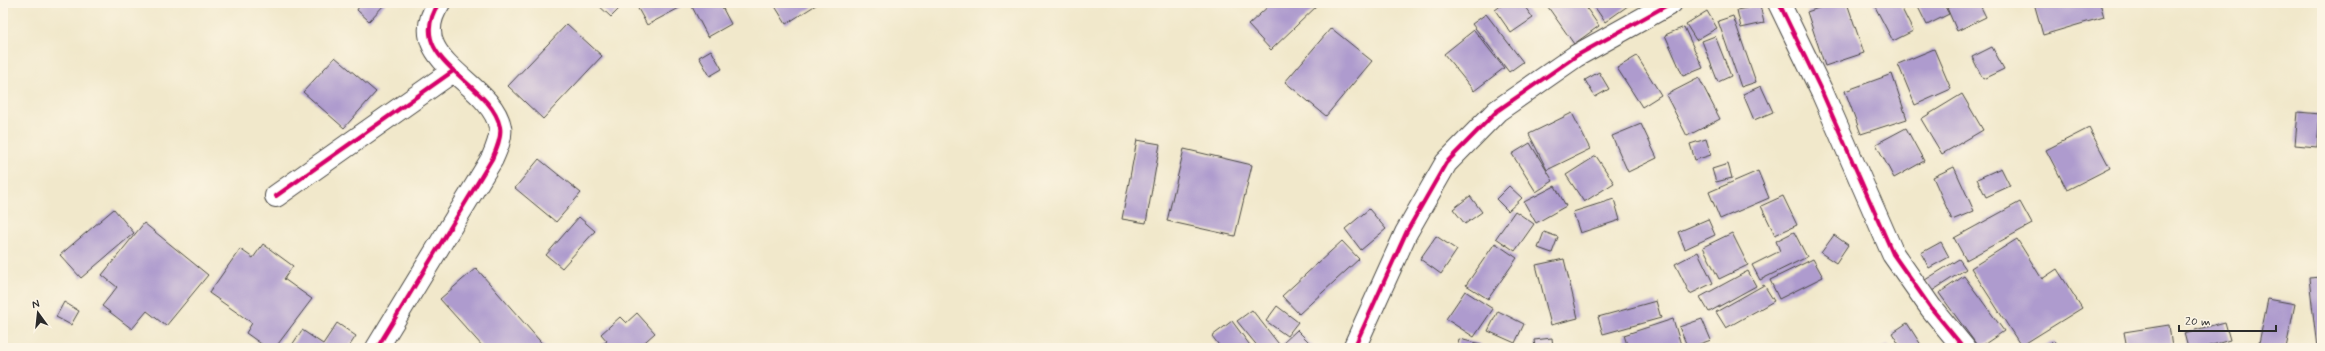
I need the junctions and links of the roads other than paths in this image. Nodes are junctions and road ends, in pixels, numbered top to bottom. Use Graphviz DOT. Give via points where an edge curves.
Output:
graph roads {
  1 [pos="439,3"];
  2 [pos="1671,3"];
  3 [pos="1779,3"];
  4 [pos="453,71"];
  5 [pos="276,196"];
  6 [pos="377,348"];
  7 [pos="1354,348"];
  8 [pos="1964,348"];
  1 -- 4 [label="street" via="430,27 433,43 441,60"];
  2 -- 7 [label="street" via="1576,56 1496,111 1446,163 1406,233"];
  3 -- 8 [label="street" via="1822,92 1893,254 1931,308"];
  4 -- 5 [label="street"];
  4 -- 6 [label="street" via="486,100 495,113 500,127 498,144 492,159"];
}
